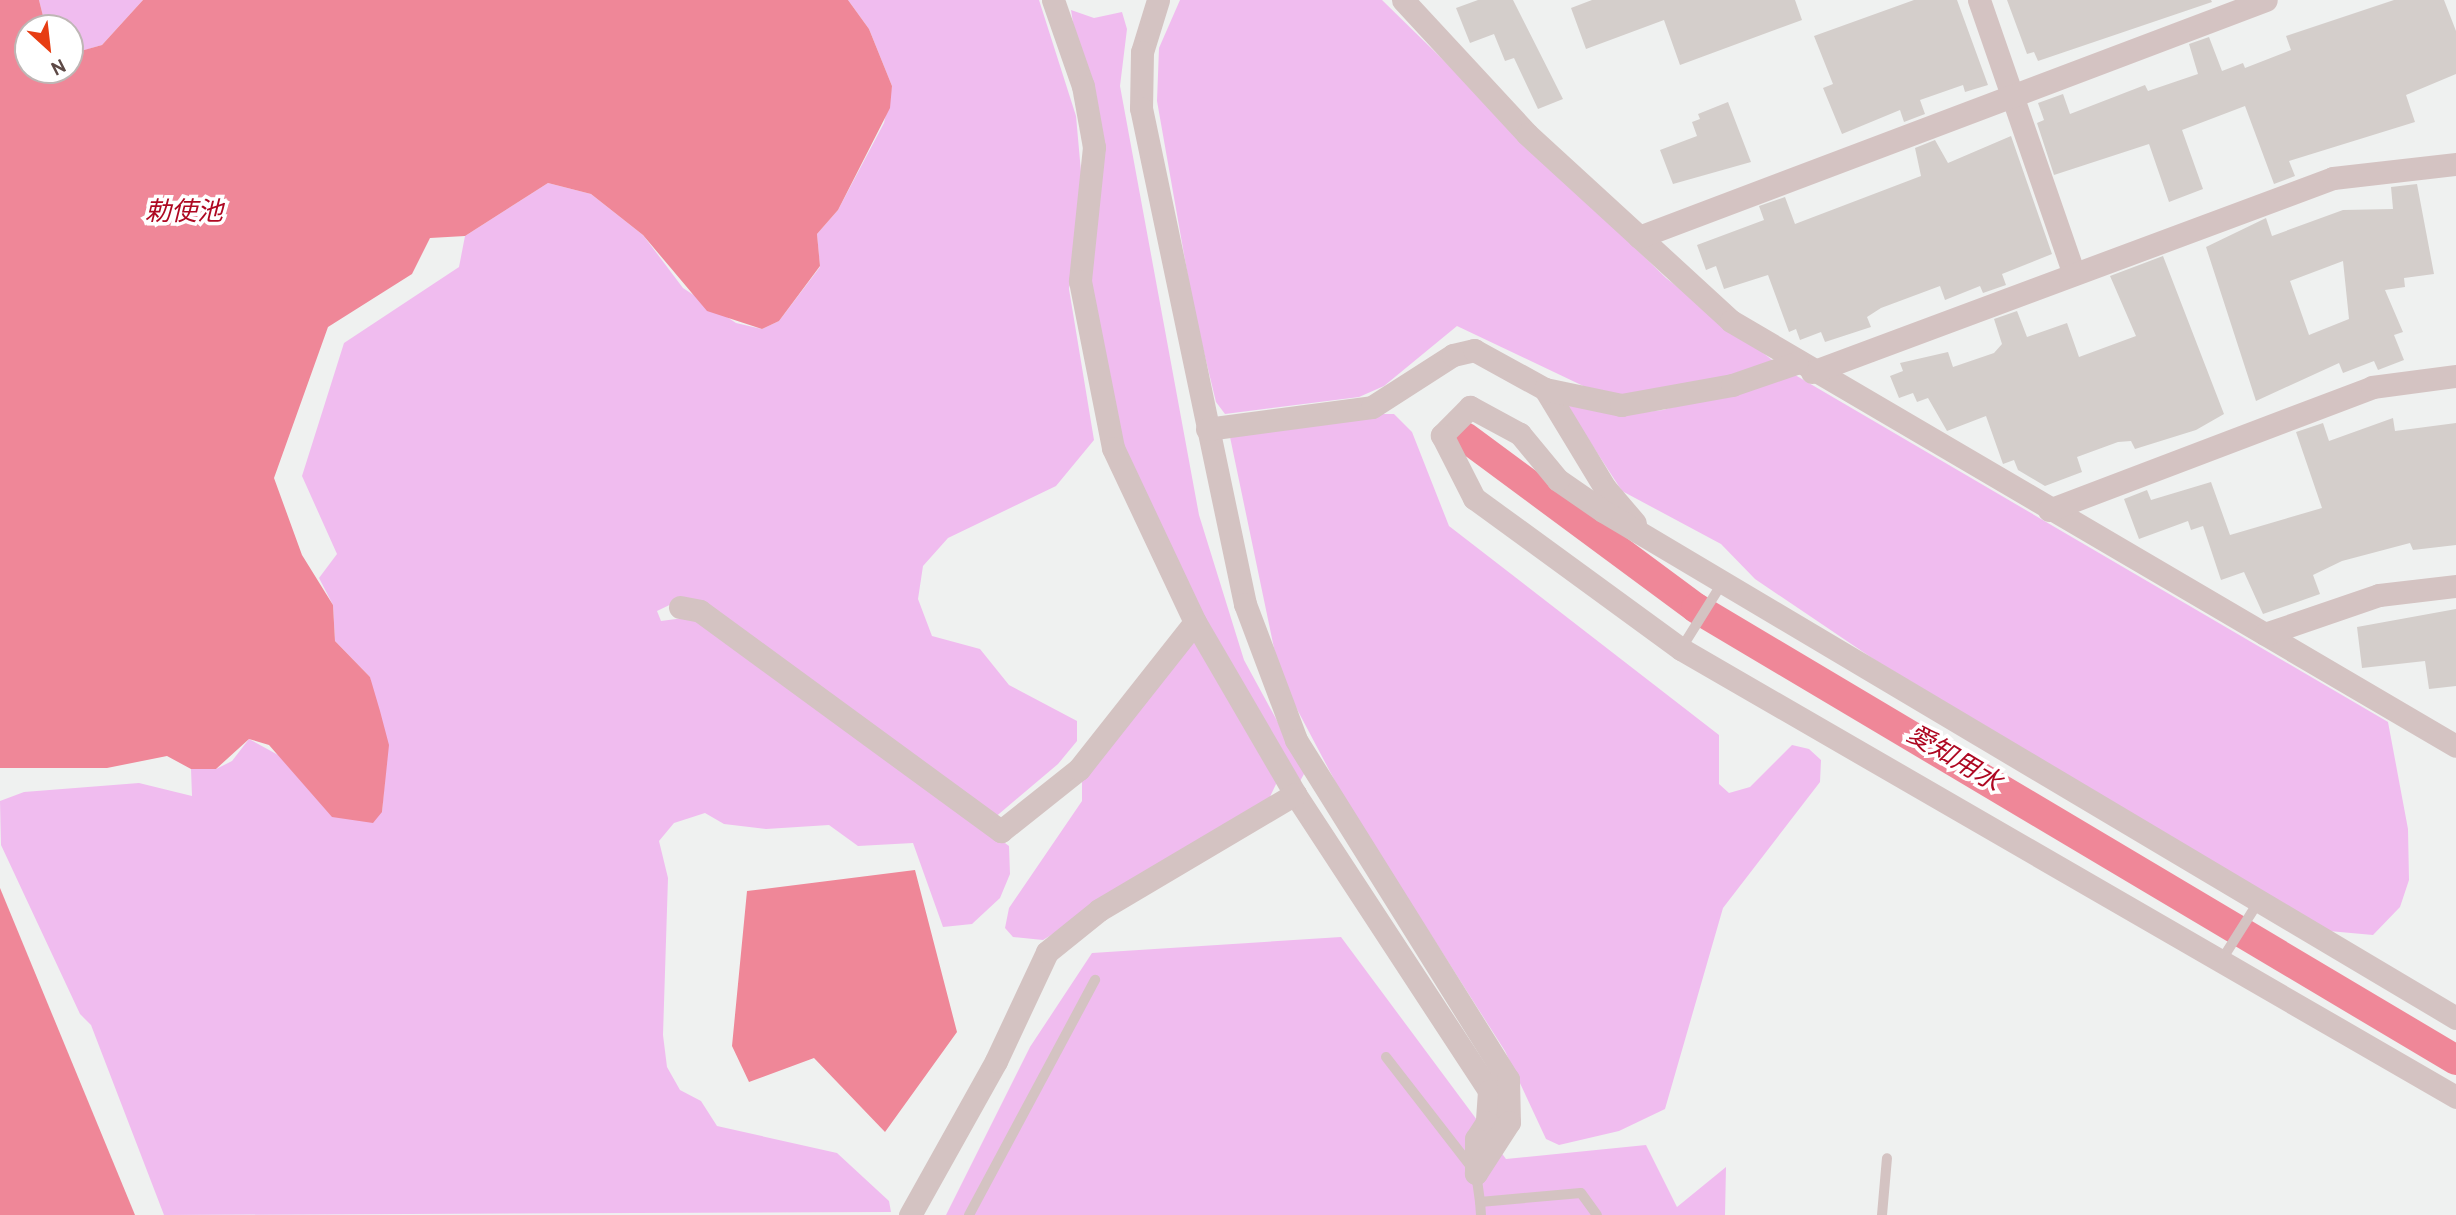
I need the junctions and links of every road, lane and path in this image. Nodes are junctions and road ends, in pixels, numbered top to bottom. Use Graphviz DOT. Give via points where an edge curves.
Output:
graph roads {
  1 [pos="1053,0"];
  2 [pos="1158,0"];
  3 [pos="1405,0"];
  4 [pos="1979,0"];
  5 [pos="2266,0"];
  6 [pos="2011,92"];
  7 [pos="2456,164"];
  8 [pos="1639,237"];
  9 [pos="2073,271"];
  10 [pos="1804,368"];
  11 [pos="2456,376"];
  12 [pos="1545,389"];
  13 [pos="1207,429"];
  14 [pos="2049,510"];
  15 [pos="1639,528"];
  16 [pos="2456,586"];
  17 [pos="1718,587"];
  18 [pos="680,607"];
  19 [pos="1195,622"];
  20 [pos="2265,635"];
  21 [pos="1681,649"];
  22 [pos="2456,746"];
  23 [pos="1295,794"];
  24 [pos="2257,905"];
  25 [pos="2220,964"];
  26 [pos="1096,980"];
  27 [pos="2456,1018"];
  28 [pos="1386,1057"];
  29 [pos="2456,1097"];
  30 [pos="1887,1158"];
  31 [pos="1476,1173"];
  32 [pos="1480,1202"];
  33 [pos="910,1215"];
  34 [pos="969,1215"];
  35 [pos="1481,1215"];
  36 [pos="1597,1215"];
  37 [pos="1882,1215"];
  1 -- 19 [label="street" via="1083,86 1094,147 1080,281 1095,378 1113,448"];
  2 -- 13 [label="street" via="1142,52 1141,108"];
  3 -- 8 [label="street" via="1527,134"];
  4 -- 6 [label="street"];
  5 -- 6 [label="street"];
  6 -- 8 [label="street"];
  6 -- 9 [label="street"];
  7 -- 9 [label="street" via="2333,178"];
  8 -- 10 [label="street" via="1731,321"];
  9 -- 10 [label="street"];
  10 -- 12 [label="street" via="1645,406"];
  10 -- 14 [label="street"];
  11 -- 14 [label="street" via="2372,387"];
  12 -- 13 [label="street" via="1474,350 1453,355 1372,407"];
  12 -- 15 [label="street" via="1605,488"];
  13 -- 31 [label="street" via="1245,604 1296,740 1508,1079 1509,1122"];
  14 -- 20 [label="street"];
  15 -- 17 [label="street"];
  15 -- 21 [label="street" via="1558,480 1520,434 1470,407 1442,435 1474,498"];
  16 -- 20 [label="street" via="2379,595"];
  17 -- 21 [label="lane"];
  17 -- 24 [label="street"];
  18 -- 19 [label="street" via="700,611 1001,831 1079,769"];
  19 -- 23 [label="street"];
  20 -- 22 [label="street"];
  21 -- 25 [label="street"];
  23 -- 31 [label="street" via="1489,1091 1487,1122 1476,1139"];
  23 -- 33 [label="street" via="1099,910 1046,952 996,1061"];
  24 -- 25 [label="lane"];
  24 -- 27 [label="street"];
  25 -- 29 [label="street"];
  26 -- 34 [label="lane"];
  28 -- 31 [label="lane"];
  30 -- 37 [label="lane"];
  31 -- 32 [label="lane"];
  32 -- 35 [label="lane"];
  32 -- 36 [label="lane" via="1581,1193"];
}
